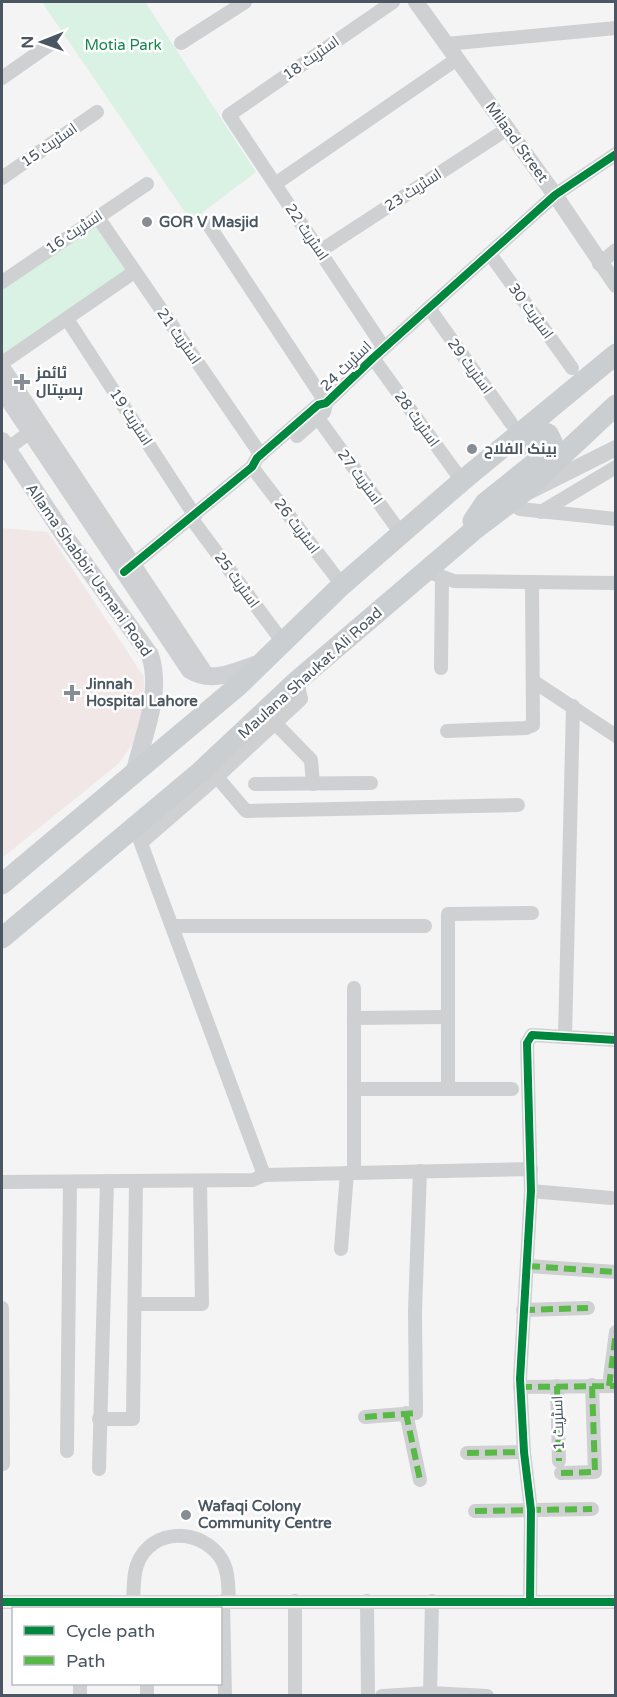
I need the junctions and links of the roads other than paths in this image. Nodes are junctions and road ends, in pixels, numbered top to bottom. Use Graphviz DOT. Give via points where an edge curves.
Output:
graph roads {
  1 [pos="245,2"];
  2 [pos="393,2"];
  3 [pos="416,2"];
  4 [pos="615,28"];
  5 [pos="52,43"];
  6 [pos="181,43"];
  7 [pos="446,44"];
  8 [pos="457,59"];
  9 [pos="2,78"];
  10 [pos="97,112"];
  11 [pos="229,115"];
  12 [pos="507,129"];
  13 [pos="615,154"];
  14 [pos="2,178"];
  15 [pos="275,183"];
  16 [pos="147,184"];
  17 [pos="555,195"];
  18 [pos="97,216"];
  19 [pos="208,224"];
  20 [pos="615,250"];
  21 [pos="320,251"];
  22 [pos="490,254"];
  23 [pos="599,264"];
  24 [pos="134,272"];
  25 [pos="2,282"];
  26 [pos="615,285"];
  27 [pos="429,308"];
  28 [pos="67,319"];
  29 [pos="384,348"];
  30 [pos="615,354"];
  31 [pos="373,358"];
  32 [pos="2,364"];
  33 [pos="572,368"];
  34 [pos="2,389"];
  35 [pos="326,404"];
  36 [pos="615,405"];
  37 [pos="318,418"];
  38 [pos="511,423"];
  39 [pos="30,432"];
  40 [pos="3,448"];
  41 [pos="615,448"];
  42 [pos="261,455"];
  43 [pos="252,467"];
  44 [pos="615,467"];
  45 [pos="469,476"];
  46 [pos="515,499"];
  47 [pos="541,512"];
  48 [pos="193,517"];
  49 [pos="615,519"];
  50 [pos="402,535"];
  51 [pos="460,542"];
  52 [pos="129,568"];
  53 [pos="434,575"];
  54 [pos="532,582"];
  55 [pos="615,583"];
  56 [pos="342,585"];
  57 [pos="282,641"];
  58 [pos="258,664"];
  59 [pos="441,668"];
  60 [pos="297,681"];
  61 [pos="533,681"];
  62 [pos="573,706"];
  63 [pos="276,724"];
  64 [pos="447,731"];
  65 [pos="615,736"];
  66 [pos="134,775"];
  67 [pos="217,777"];
  68 [pos="371,783"];
  69 [pos="255,784"];
  70 [pos="313,784"];
  71 [pos="518,805"];
  72 [pos="138,835"];
  73 [pos="2,884"];
  74 [pos="532,913"];
  75 [pos="173,926"];
  76 [pos="425,926"];
  77 [pos="2,938"];
  78 [pos="354,988"];
  79 [pos="447,1017"];
  80 [pos="354,1018"];
  81 [pos="565,1037"];
  82 [pos="615,1040"];
  83 [pos="354,1089"];
  84 [pos="448,1089"];
  85 [pos="512,1089"];
  86 [pos="531,1169"];
  87 [pos="420,1171"];
  88 [pos="351,1173"];
  89 [pos="264,1175"];
  90 [pos="107,1181"];
  91 [pos="136,1181"];
  92 [pos="200,1181"];
  93 [pos="2,1182"];
  94 [pos="70,1182"];
  95 [pos="531,1191"];
  96 [pos="611,1198"];
  97 [pos="341,1249"];
  98 [pos="528,1266"];
  99 [pos="615,1272"];
  100 [pos="135,1304"];
  101 [pos="2,1308"];
  102 [pos="588,1308"];
  103 [pos="523,1310"];
  104 [pos="615,1332"];
  105 [pos="592,1385"];
  106 [pos="557,1386"];
  107 [pos="612,1386"];
  108 [pos="520,1387"];
  109 [pos="406,1413"];
  110 [pos="364,1416"];
  111 [pos="99,1419"];
  112 [pos="67,1451"];
  113 [pos="524,1452"];
  114 [pos="467,1453"];
  115 [pos="3,1464"];
  116 [pos="99,1469"];
  117 [pos="420,1480"];
  118 [pos="592,1509"];
  119 [pos="531,1510"];
  120 [pos="475,1511"];
  121 [pos="226,1601"];
  122 [pos="295,1601"];
  123 [pos="367,1601"];
  124 [pos="432,1601"];
  125 [pos="2,1602"];
  126 [pos="530,1602"];
  127 [pos="615,1602"];
  128 [pos="142,1604"];
  129 [pos="79,1605"];
  130 [pos="430,1694"];
  131 [pos="225,1695"];
  132 [pos="295,1695"];
  133 [pos="368,1695"];
  134 [pos="382,1695"];
  135 [pos="487,1695"];
  1 -- 6 [label="street"];
  2 -- 11 [label="street, اسٹریٹ 18"];
  3 -- 7 [label="street, Milaad Street"];
  4 -- 7 [label="street"];
  5 -- 9 [label="street"];
  7 -- 8 [label="street, Milaad Street"];
  8 -- 12 [label="street, Milaad Street"];
  8 -- 15 [label="street"];
  10 -- 14 [label="street, اسٹریٹ 15"];
  11 -- 15 [label="street, اسٹریٹ 22"];
  12 -- 17 [label="street, Milaad Street"];
  12 -- 21 [label="street, اسٹریٹ 23"];
  13 -- 17 [label="street, اسٹریٹ 24"];
  15 -- 21 [label="street, اسٹریٹ 22"];
  16 -- 18 [label="street, اسٹریٹ 16"];
  17 -- 22 [label="street, اسٹریٹ 24"];
  17 -- 23 [label="street, Milaad Street"];
  18 -- 24 [label="street, اسٹریٹ 21"];
  18 -- 25 [label="street, اسٹریٹ 16"];
  19 -- 35 [label="street"];
  20 -- 23 [label="street"];
  21 -- 29 [label="street, اسٹریٹ 22"];
  22 -- 27 [label="street, اسٹریٹ 24"];
  22 -- 33 [label="street, اسٹریٹ 30"];
  23 -- 26 [label="street, Milaad Street"];
  24 -- 28 [label="street"];
  24 -- 42 [label="street, اسٹریٹ 21"];
  27 -- 29 [label="street, اسٹریٹ 24"];
  27 -- 38 [label="street, اسٹریٹ 29"];
  28 -- 32 [label="street"];
  28 -- 48 [label="street, اسٹریٹ 19"];
  29 -- 31 [label="street, اسٹریٹ 24"];
  30 -- 45 [label="main road"];
  31 -- 35 [label="street, اسٹریٹ 24"];
  31 -- 45 [label="street, اسٹریٹ 28"];
  32 -- 52 [label="street"];
  34 -- 39 [label="main road, Allama Shabbir Usmani Road"];
  35 -- 37 [label="street, اسٹریٹ 24"];
  35 -- 42 [label="street, اسٹریٹ 24" via="318,405"];
  36 -- 46 [label="main road, Maulana Shaukat Ali Road"];
  37 -- 43 [label="street, اسٹریٹ 24" via="262,466"];
  37 -- 50 [label="street, اسٹریٹ 27"];
  39 -- 40 [label="street"];
  39 -- 52 [label="main road, Allama Shabbir Usmani Road"];
  40 -- 66 [label="main road, Allama Shabbir Usmani Road" via="150,655 154,674 152,696"];
  41 -- 46 [label="street"];
  42 -- 43 [label="street, اسٹریٹ 24"];
  43 -- 48 [label="street, اسٹریٹ 24"];
  43 -- 56 [label="street, اسٹریٹ 26"];
  44 -- 47 [label="street"];
  45 -- 50 [label="main road"];
  45 -- 51 [label="main road" via="485,470 534,435 545,432 550,437 546,454 485,503"];
  46 -- 47 [label="street" via="520,509"];
  46 -- 51 [label="main road, Maulana Shaukat Ali Road"];
  47 -- 49 [label="street"];
  48 -- 52 [label="street, اسٹریٹ 24"];
  48 -- 57 [label="street, اسٹریٹ 25"];
  50 -- 56 [label="main road"];
  51 -- 53 [label="main road, Maulana Shaukat Ali Road"];
  52 -- 58 [label="main road, Allama Shabbir Usmani Road" via="190,670 209,676 225,675"];
  53 -- 54 [label="street"];
  53 -- 59 [label="street"];
  53 -- 60 [label="main road, Maulana Shaukat Ali Road"];
  54 -- 55 [label="street"];
  54 -- 61 [label="street"];
  56 -- 57 [label="main road"];
  57 -- 58 [label="main road"];
  58 -- 66 [label="main road" via="238,686"];
  60 -- 63 [label="street" via="301,699"];
  60 -- 72 [label="main road, Maulana Shaukat Ali Road"];
  61 -- 62 [label="street"];
  61 -- 64 [label="street" via="533,725"];
  62 -- 65 [label="street"];
  62 -- 81 [label="street"];
  63 -- 67 [label="street"];
  63 -- 70 [label="street" via="311,760"];
  66 -- 73 [label="main road"];
  67 -- 71 [label="street" via="246,811"];
  67 -- 72 [label="street"];
  68 -- 70 [label="street"];
  69 -- 70 [label="street"];
  72 -- 75 [label="street"];
  72 -- 77 [label="main road, Maulana Shaukat Ali Road"];
  74 -- 79 [label="street" via="448,914"];
  75 -- 76 [label="street"];
  75 -- 89 [label="street"];
  78 -- 80 [label="street"];
  79 -- 80 [label="street"];
  79 -- 84 [label="street"];
  80 -- 83 [label="street"];
  81 -- 82 [label="street"];
  81 -- 86 [label="street" via="532,1035 527,1043"];
  83 -- 84 [label="street"];
  83 -- 88 [label="street"];
  84 -- 85 [label="street"];
  86 -- 87 [label="street"];
  86 -- 95 [label="street"];
  87 -- 88 [label="street"];
  87 -- 109 [label="street" via="416,1413"];
  88 -- 89 [label="street"];
  88 -- 97 [label="street"];
  89 -- 92 [label="street" via="253,1180"];
  90 -- 91 [label="street"];
  90 -- 94 [label="street"];
  90 -- 111 [label="street"];
  91 -- 92 [label="street"];
  91 -- 100 [label="street"];
  92 -- 100 [label="street" via="202,1304"];
  93 -- 94 [label="street"];
  94 -- 112 [label="street"];
  95 -- 96 [label="street"];
  95 -- 98 [label="street"];
  98 -- 99 [label="street"];
  98 -- 103 [label="street"];
  100 -- 111 [label="street" via="133,1419"];
  101 -- 115 [label="street"];
  102 -- 103 [label="street"];
  103 -- 108 [label="street"];
  104 -- 107 [label="street"];
  105 -- 106 [label="street"];
  105 -- 106 [label="street, اسٹریٹ 1" via="595,1472 560,1467"];
  105 -- 107 [label="street"];
  106 -- 108 [label="street"];
  108 -- 113 [label="street"];
  109 -- 110 [label="street"];
  109 -- 117 [label="street"];
  111 -- 116 [label="street"];
  113 -- 114 [label="street"];
  113 -- 119 [label="street"];
  118 -- 119 [label="street"];
  119 -- 120 [label="street"];
  119 -- 126 [label="street"];
  121 -- 122 [label="street"];
  121 -- 128 [label="street"];
  121 -- 128 [label="street" via="228,1578 223,1561 211,1547 193,1537 175,1535 158,1540 138,1563"];
  121 -- 131 [label="street"];
  122 -- 123 [label="street"];
  122 -- 132 [label="street"];
  123 -- 124 [label="street"];
  123 -- 133 [label="street"];
  124 -- 126 [label="street"];
  124 -- 130 [label="street"];
  125 -- 129 [label="street"];
  126 -- 127 [label="street"];
  128 -- 129 [label="street"];
  130 -- 134 [label="street"];
  130 -- 135 [label="street"];
}
